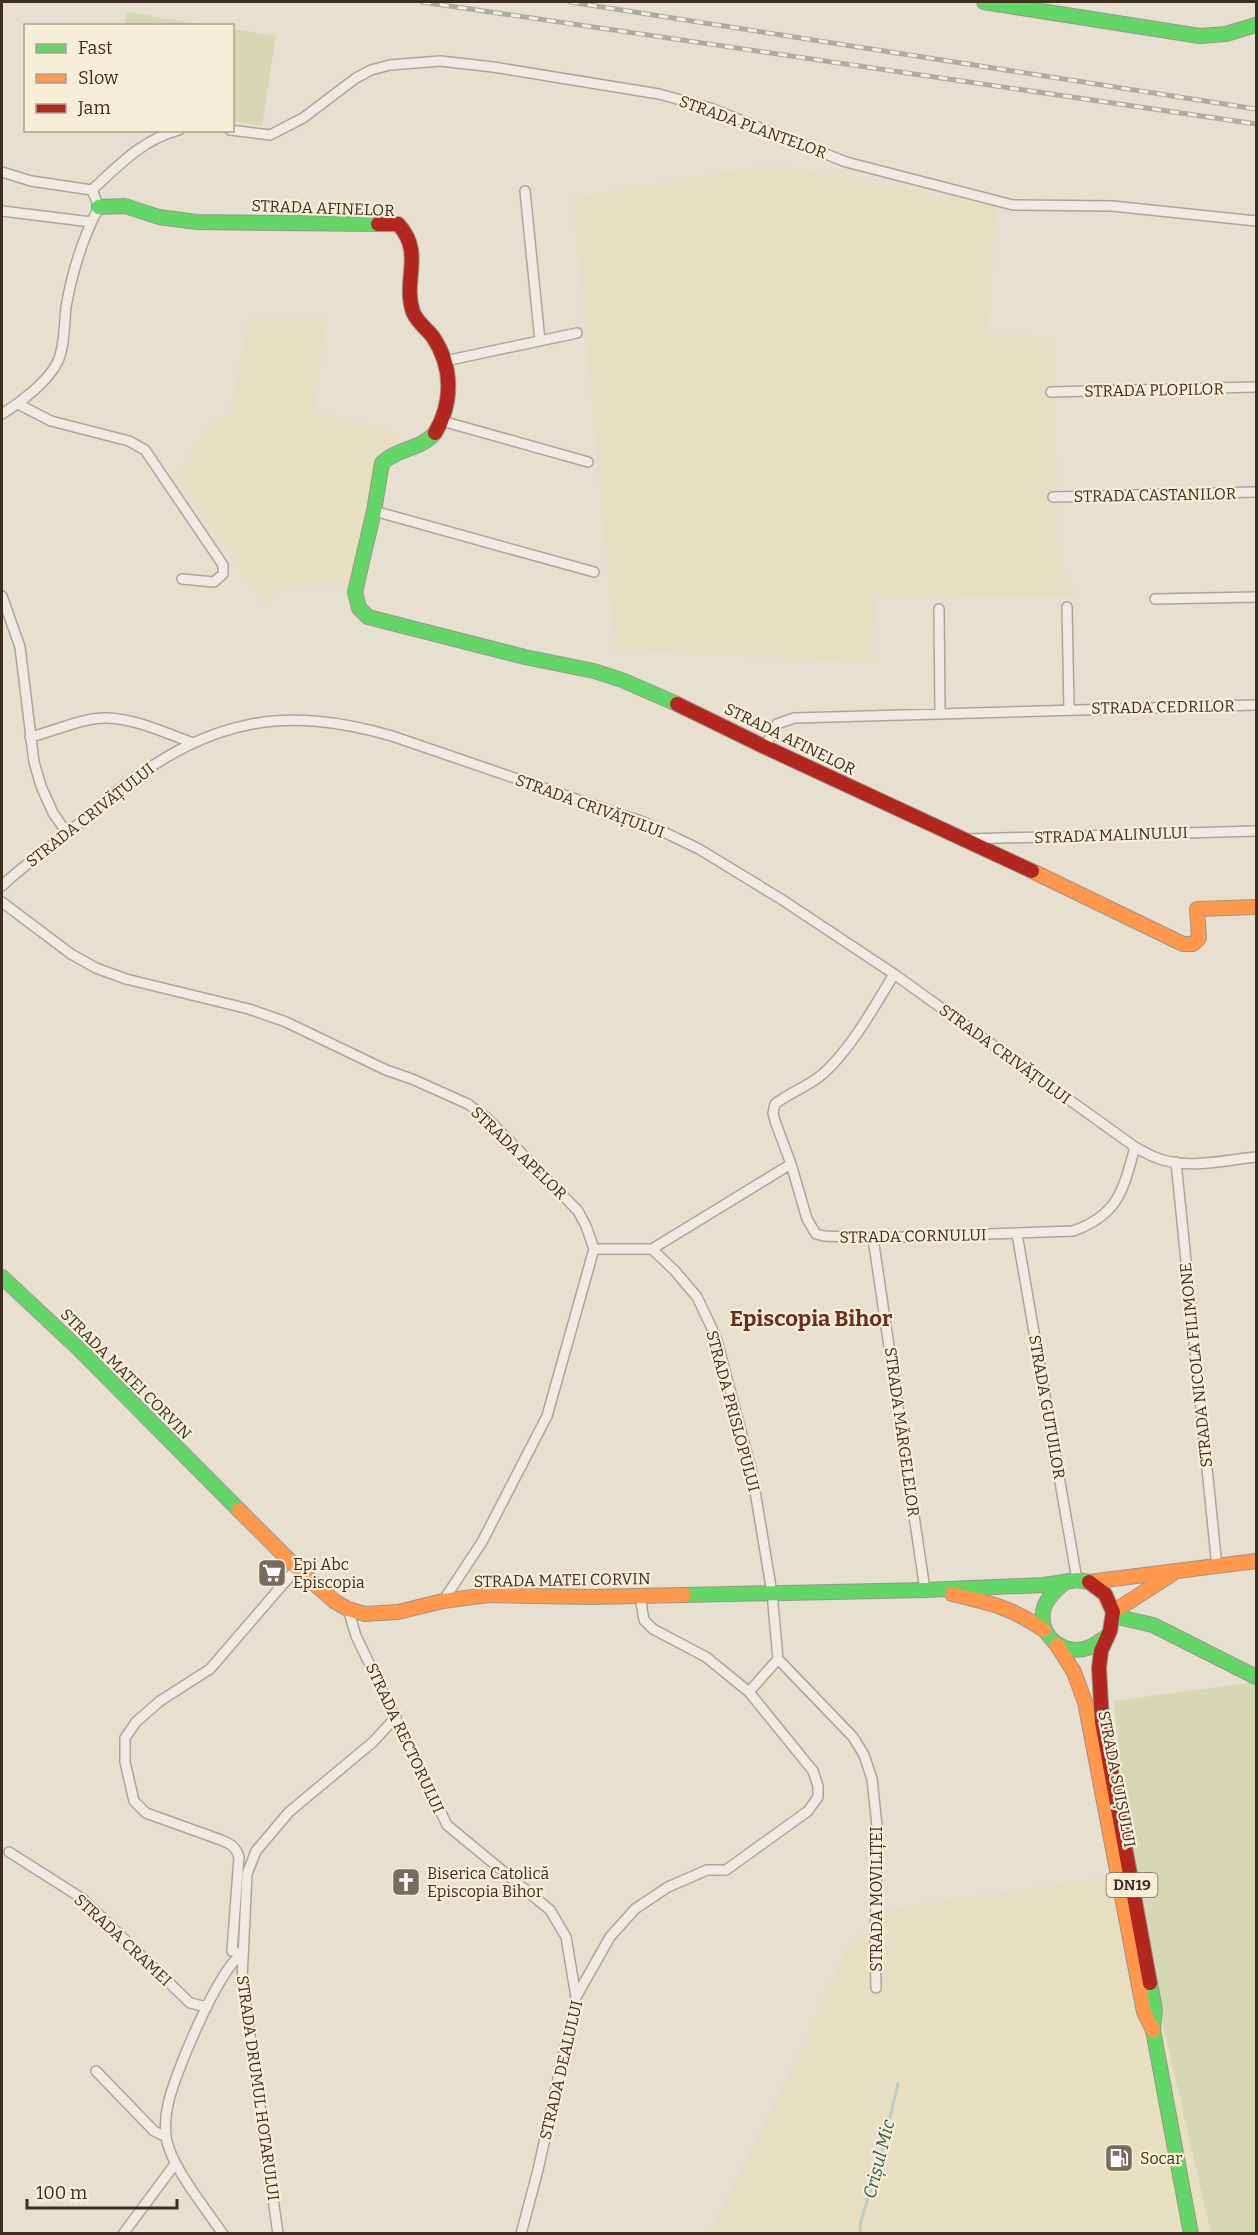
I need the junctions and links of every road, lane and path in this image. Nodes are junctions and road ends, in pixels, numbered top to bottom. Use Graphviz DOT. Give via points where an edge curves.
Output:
graph roads {
  1 [pos="984,2"];
  2 [pos="1257,25"];
  3 [pos="234,130"];
  4 [pos="171,132"];
  5 [pos="2,172"];
  6 [pos="92,190"];
  7 [pos="525,191"];
  8 [pos="99,207"];
  9 [pos="2,211"];
  10 [pos="1257,221"];
  11 [pos="91,222"];
  12 [pos="577,333"];
  13 [pos="540,341"];
  14 [pos="445,361"];
  15 [pos="1257,387"];
  16 [pos="1051,392"];
  17 [pos="18,404"];
  18 [pos="2,414"];
  19 [pos="442,421"];
  20 [pos="588,462"];
  21 [pos="1257,492"];
  22 [pos="1053,497"];
  23 [pos="374,512"];
  24 [pos="594,572"];
  25 [pos="182,579"];
  26 [pos="2,596"];
  27 [pos="1257,597"];
  28 [pos="1155,599"];
  29 [pos="1067,607"];
  30 [pos="939,609"];
  31 [pos="1257,705"];
  32 [pos="1069,709"];
  33 [pos="940,713"];
  34 [pos="30,737"];
  35 [pos="193,743"];
  36 [pos="765,747"];
  37 [pos="1257,831"];
  38 [pos="67,833"];
  39 [pos="965,839"];
  40 [pos="3,883"];
  41 [pos="2,902"];
  42 [pos="1257,907"];
  43 [pos="894,974"];
  44 [pos="1135,1148"];
  45 [pos="1257,1157"];
  46 [pos="1176,1162"];
  47 [pos="791,1164"];
  48 [pos="1017,1234"];
  49 [pos="873,1238"];
  50 [pos="594,1249"];
  51 [pos="652,1249"];
  52 [pos="2,1277"];
  53 [pos="1257,1561"];
  54 [pos="1217,1567"];
  55 [pos="297,1568"];
  56 [pos="1178,1571"];
  57 [pos="1077,1582"];
  58 [pos="930,1590"];
  59 [pos="772,1593"];
  60 [pos="640,1596"];
  61 [pos="443,1601"];
  62 [pos="348,1609"];
  63 [pos="1113,1614"];
  64 [pos="1044,1630"];
  65 [pos="1107,1637"];
  66 [pos="1057,1644"];
  67 [pos="778,1659"];
  68 [pos="1257,1677"];
  69 [pos="749,1692"];
  70 [pos="396,1717"];
  71 [pos="9,1852"];
  72 [pos="242,1954"];
  73 [pos="876,1988"];
  74 [pos="576,1996"];
  75 [pos="207,2007"];
  76 [pos="1153,2030"];
  77 [pos="96,2071"];
  78 [pos="166,2137"];
  79 [pos="175,2164"];
  80 [pos="123,2234"];
  81 [pos="223,2234"];
  82 [pos="278,2234"];
  83 [pos="521,2234"];
  84 [pos="1191,2234"];
  1 -- 2 [label="main road" via="1200,36"];
  3 -- 10 [label="street, STRADA PLANTELOR" via="270,135 303,118 371,70 440,61 659,93 710,108 846,162 1013,205 1112,206"];
  4 -- 6 [label="street" via="134,152"];
  5 -- 6 [label="street"];
  6 -- 8 [label="street"];
  7 -- 13 [label="street"];
  8 -- 11 [label="street"];
  8 -- 14 [label="main road, STRADA AFINELOR" via="125,206 159,217 197,222 398,224 411,242 414,314 438,344"];
  9 -- 11 [label="street"];
  11 -- 17 [label="street" via="69,291 59,360"];
  12 -- 13 [label="street"];
  13 -- 14 [label="street"];
  14 -- 19 [label="main road, STRADA AFINELOR" via="449,387"];
  15 -- 16 [label="street, STRADA PLOPILOR"];
  17 -- 18 [label="street"];
  17 -- 25 [label="street" via="51,421 129,441 145,450 223,565 223,574 214,582"];
  19 -- 20 [label="street"];
  19 -- 23 [label="main road, STRADA AFINELOR" via="417,449 398,452 382,463"];
  21 -- 22 [label="street, STRADA CASTANILOR"];
  23 -- 24 [label="street"];
  23 -- 36 [label="main road, STRADA AFINELOR" via="355,592 359,608 368,617 613,677 695,711"];
  26 -- 34 [label="street" via="20,647"];
  27 -- 28 [label="street"];
  29 -- 32 [label="street, STRADA CEDRILOR"];
  30 -- 33 [label="street"];
  31 -- 32 [label="street, STRADA CEDRILOR"];
  32 -- 33 [label="street, STRADA CEDRILOR"];
  33 -- 36 [label="street, STRADA CEDRILOR" via="794,717 777,724"];
  34 -- 35 [label="street" via="106,718 151,727"];
  34 -- 38 [label="street" via="41,786"];
  35 -- 38 [label="street, STRADA CRIVĂȚULUI" via="120,788"];
  35 -- 43 [label="street, STRADA CRIVĂȚULUI" via="271,720 324,721 392,736 643,822 699,849"];
  36 -- 39 [label="main road, STRADA AFINELOR"];
  37 -- 39 [label="street, STRADA MALINULUI"];
  38 -- 40 [label="street, STRADA CRIVĂȚULUI"];
  39 -- 42 [label="main road, STRADA AFINELOR" via="1183,944 1193,944 1198,938 1197,909"];
  41 -- 50 [label="street, STRADA APELOR" via="96,968 286,1022 468,1104 567,1198 586,1226"];
  43 -- 44 [label="street, STRADA CRIVĂȚULUI"];
  43 -- 47 [label="street, STRADA CORNULUI" via="830,1067 776,1104 775,1121"];
  44 -- 46 [label="street, STRADA CRIVĂȚULUI"];
  44 -- 48 [label="street, STRADA CORNULUI" via="1109,1211 1073,1231"];
  45 -- 46 [label="street, STRADA CRIVĂȚULUI"];
  46 -- 54 [label="street, STRADA NICOLA FILIMONE"];
  47 -- 49 [label="street, STRADA CORNULUI" via="807,1220 816,1234"];
  47 -- 51 [label="street"];
  48 -- 49 [label="street, STRADA CORNULUI"];
  48 -- 57 [label="street, STRADA GUTUILOR"];
  49 -- 58 [label="street, STRADA MĂRGELELOR"];
  50 -- 51 [label="street"];
  50 -- 61 [label="street" via="547,1416 482,1542"];
  51 -- 59 [label="street, STRADA PRISLOPULUI" via="697,1297 716,1338 752,1473"];
  52 -- 55 [label="main road, STRADA MATEI CORVIN / DN19"];
  53 -- 54 [label="main road, STRADA MATEI CORVIN"];
  54 -- 56 [label="main road, STRADA MATEI CORVIN"];
  55 -- 62 [label="main road, STRADA MATEI CORVIN / DN19"];
  55 -- 72 [label="street" via="210,1669 160,1701 136,1722 125,1738 125,1762 139,1807 237,1850 231,1946 232,1951"];
  56 -- 57 [label="main road, STRADA MATEI CORVIN"];
  56 -- 63 [label="main road, STRADA MATEI CORVIN" via="1148,1587"];
  57 -- 58 [label="main road, STRADA MATEI CORVIN / DN19"];
  57 -- 63 [label="main road" via="1105,1594"];
  57 -- 64 [label="main road" via="1050,1594 1045,1602"];
  58 -- 59 [label="main road, STRADA MATEI CORVIN / DN19"];
  58 -- 64 [label="main road, STRADA MATEI CORVIN / DN19" via="1002,1606"];
  59 -- 60 [label="main road, STRADA MATEI CORVIN / DN19"];
  59 -- 67 [label="street"];
  60 -- 61 [label="main road, STRADA MATEI CORVIN / DN19" via="488,1595"];
  60 -- 69 [label="street, STRADA DEALULUI" via="644,1620 653,1629 706,1658"];
  61 -- 62 [label="main road, STRADA MATEI CORVIN / DN19" via="398,1612 364,1614"];
  62 -- 70 [label="street, STRADA RECTORULUI" via="356,1636"];
  63 -- 65 [label="main road, DN19"];
  63 -- 68 [label="main road" via="1152,1625"];
  64 -- 66 [label="main road, DN19"];
  65 -- 66 [label="main road" via="1083,1650 1064,1649"];
  65 -- 76 [label="main road, STRADA SUIȘULUI / DN19" via="1099,1668 1102,1722 1155,2010"];
  66 -- 76 [label="main road, STRADA SUIȘULUI / DN19" via="1074,1672 1085,1702 1144,2012"];
  67 -- 69 [label="street"];
  67 -- 73 [label="street, STRADA MOVILIȚEI" via="853,1737 872,1779 879,1835"];
  69 -- 74 [label="street, STRADA DEALULUI" via="813,1771 818,1797 808,1811 726,1870 707,1870 668,1887 635,1909 610,1937"];
  70 -- 72 [label="street, STRADA DRUMUL HOTARULUI" via="373,1742 289,1812 256,1851 247,1874"];
  70 -- 74 [label="street, STRADA RECTORULUI" via="447,1825 550,1910 566,1937"];
  71 -- 75 [label="street, STRADA CRAMEI" via="83,1899 190,2002"];
  72 -- 75 [label="street" via="227,1968"];
  72 -- 82 [label="street, STRADA DRUMUL HOTARULUI" via="242,1980"];
  74 -- 83 [label="street, STRADA DEALULUI"];
  75 -- 78 [label="street" via="168,2104"];
  76 -- 84 [label="main road, STRADA SUIȘULUI / DN19"];
  77 -- 78 [label="street" via="153,2131"];
  78 -- 79 [label="street"];
  79 -- 80 [label="street"];
  79 -- 81 [label="street"];
}
